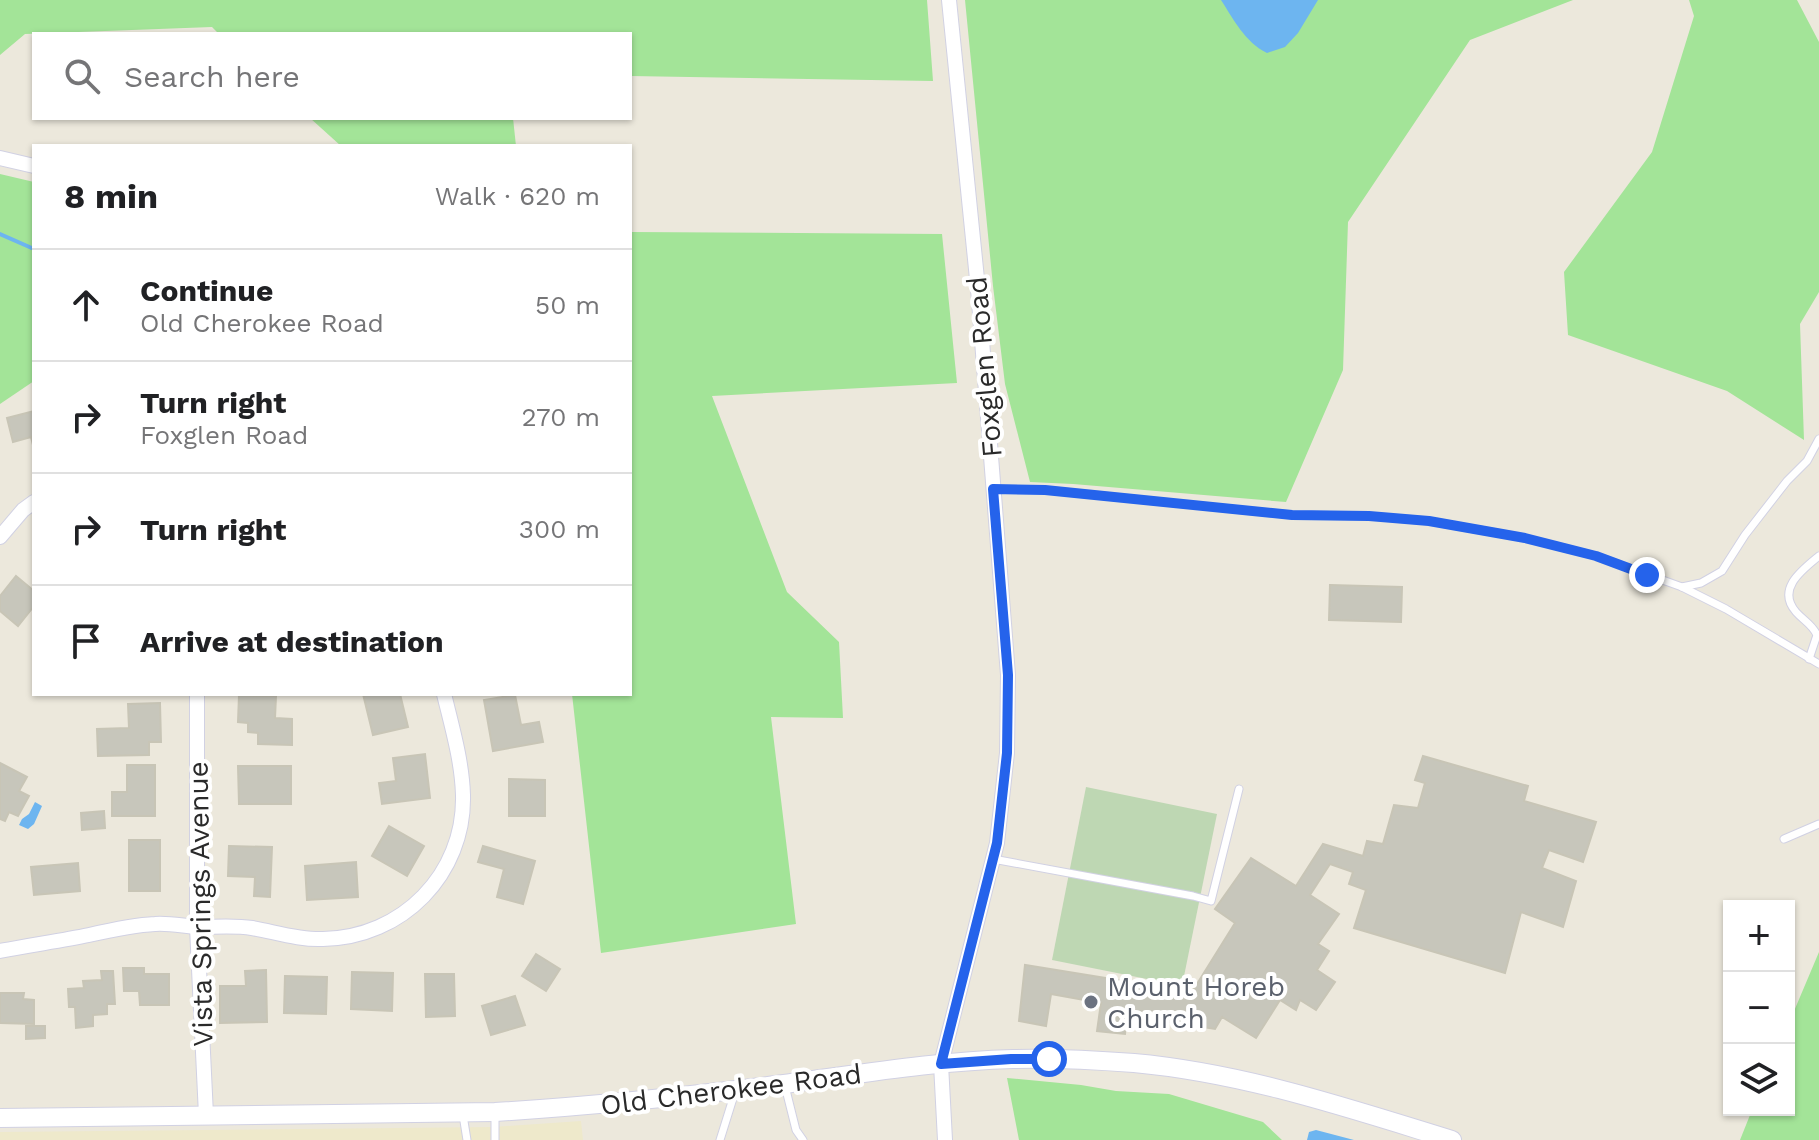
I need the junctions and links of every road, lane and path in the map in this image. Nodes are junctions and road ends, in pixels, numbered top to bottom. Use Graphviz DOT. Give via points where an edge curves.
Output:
graph roads {
  1 [pos="949,0"];
  2 [pos="0,158"];
  3 [pos="32,166"];
  4 [pos="1819,439"];
  5 [pos="993,489"];
  6 [pos="32,503"];
  7 [pos="0,537"];
  8 [pos="1819,556"];
  9 [pos="1682,587"];
  10 [pos="1809,659"];
  11 [pos="1819,664"];
  12 [pos="197,696"];
  13 [pos="444,696"];
  14 [pos="1239,789"];
  15 [pos="1819,824"];
  16 [pos="1784,839"];
  17 [pos="993,859"];
  18 [pos="197,927"];
  19 [pos="0,951"];
  20 [pos="941,1064"];
  21 [pos="784,1084"];
  22 [pos="735,1090"];
  23 [pos="495,1112"];
  24 [pos="463,1113"];
  25 [pos="206,1115"];
  26 [pos="0,1118"];
  27 [pos="467,1140"];
  28 [pos="495,1140"];
  29 [pos="720,1140"];
  30 [pos="803,1140"];
  31 [pos="945,1140"];
  32 [pos="1452,1140"];
  1 -- 5 [label="street, Foxglen Road"];
  2 -- 3 [label="street"];
  4 -- 9 [label="lane" via="1722,571"];
  5 -- 9 [label="lane" via="1292,515 1429,521 1596,556"];
  5 -- 17 [label="street, Foxglen Road" via="1009,716"];
  6 -- 7 [label="street"];
  8 -- 10 [label="lane" via="1797,574 1788,591 1796,612 1817,635"];
  9 -- 10 [label="lane"];
  10 -- 11 [label="lane"];
  12 -- 18 [label="street, Vista Springs Avenue"];
  13 -- 18 [label="street" via="463,809 450,862 431,890 392,921 334,939 248,927"];
  14 -- 17 [label="lane" via="1211,901"];
  15 -- 16 [label="lane"];
  17 -- 20 [label="street, Foxglen Road"];
  18 -- 19 [label="street" via="141,925"];
  18 -- 25 [label="street, Vista Springs Avenue"];
  20 -- 21 [label="street, Old Cherokee Road"];
  20 -- 31 [label="street, Foxglen Road"];
  20 -- 32 [label="street, Old Cherokee Road" via="1049,1059 1203,1073 1301,1094"];
  21 -- 22 [label="street, Old Cherokee Road"];
  21 -- 30 [label="lane"];
  22 -- 23 [label="street, Old Cherokee Road"];
  22 -- 29 [label="lane"];
  23 -- 24 [label="street, Old Cherokee Road"];
  23 -- 28 [label="lane"];
  24 -- 25 [label="street, Old Cherokee Road"];
  24 -- 27 [label="lane"];
  25 -- 26 [label="street, Old Cherokee Road"];
}
